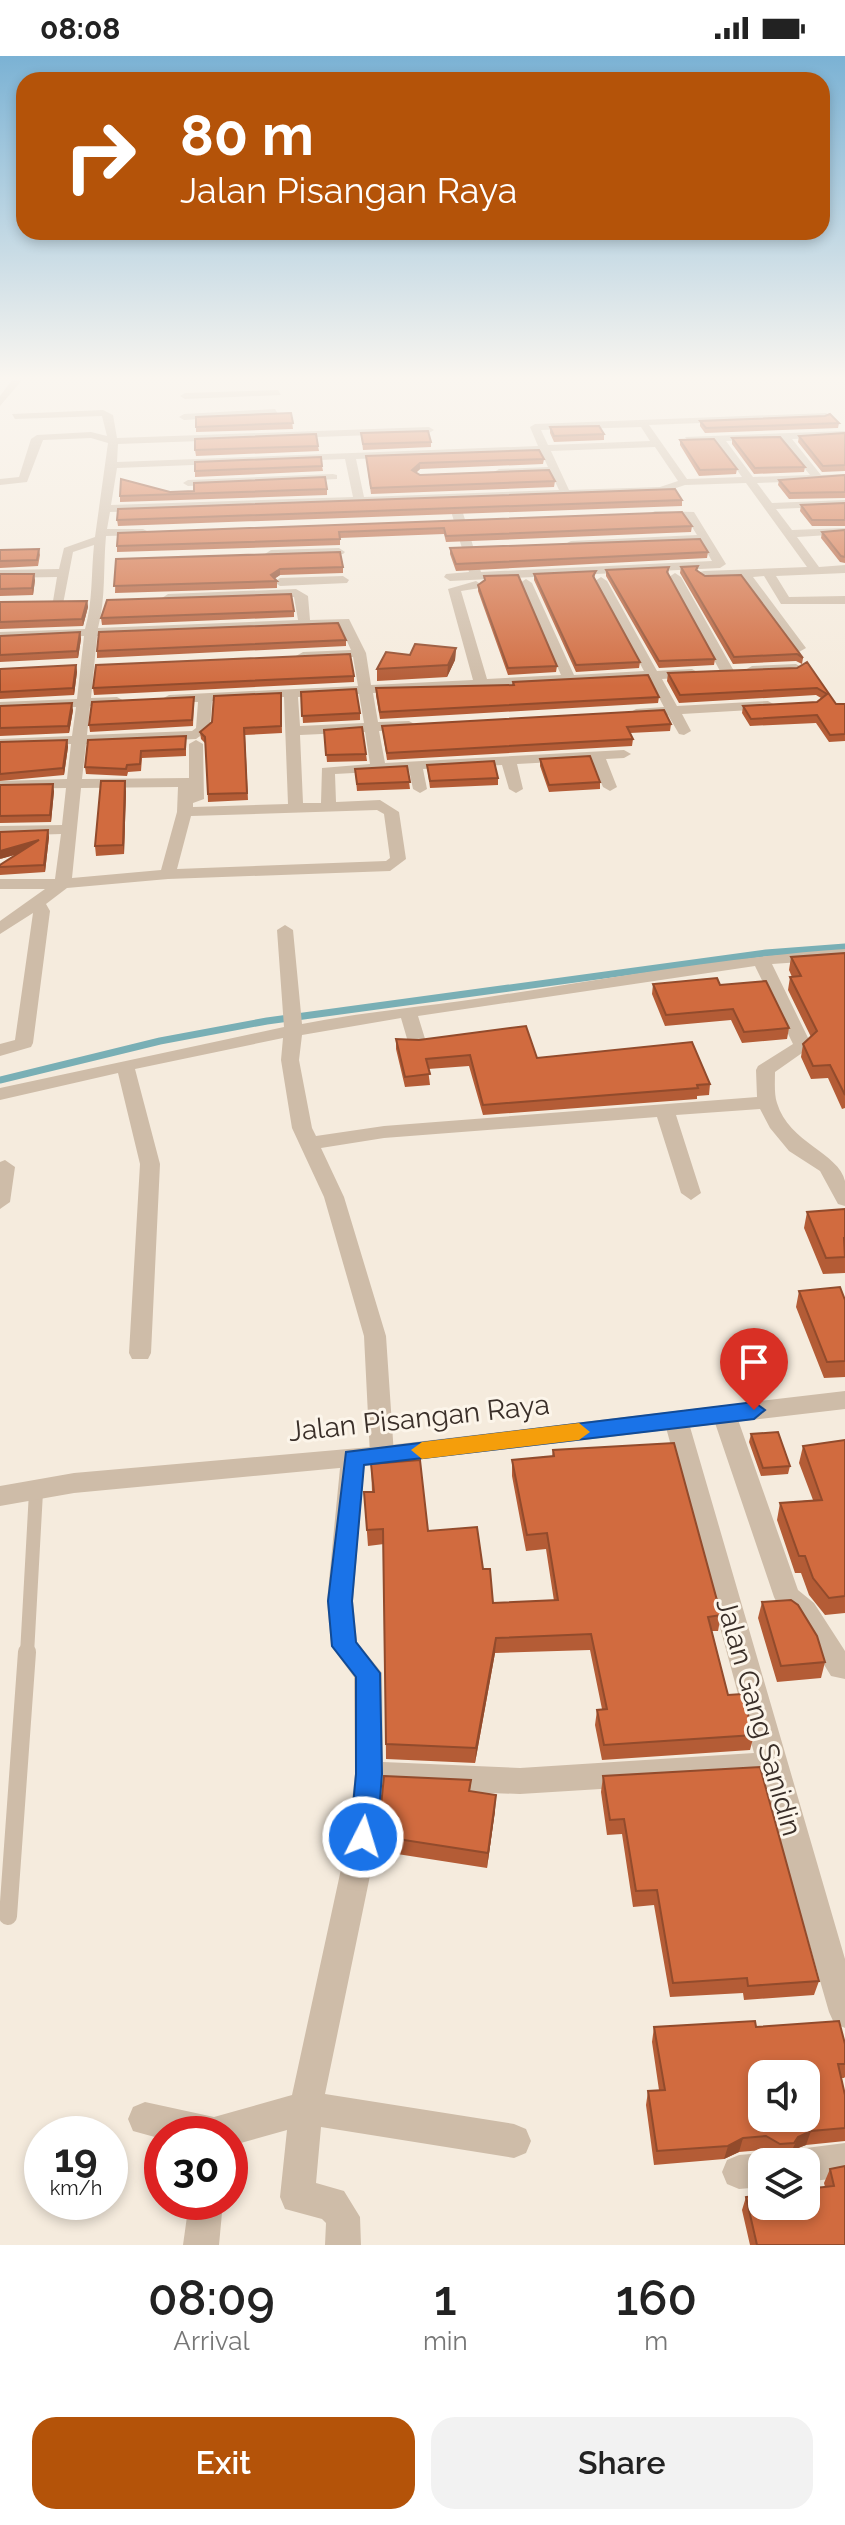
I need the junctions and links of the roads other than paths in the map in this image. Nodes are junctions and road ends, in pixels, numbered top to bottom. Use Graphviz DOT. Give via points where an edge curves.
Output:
graph roads {
  1 [pos="110,482"];
  2 [pos="202,482"];
  3 [pos="221,482"];
  4 [pos="334,482"];
  5 [pos="355,482"];
  6 [pos="561,482"];
  7 [pos="684,482"];
  8 [pos="752,482"];
  9 [pos="188,483"];
  10 [pos="565,492"];
  11 [pos="452,496"];
  12 [pos="359,500"];
  13 [pos="845,503"];
  14 [pos="223,505"];
  15 [pos="770,506"];
  16 [pos="336,507"];
  17 [pos="106,509"];
  18 [pos="640,514"];
  19 [pos="459,521"];
  20 [pos="474,521"];
  21 [pos="444,522"];
  22 [pos="845,531"];
  23 [pos="150,532"];
  24 [pos="790,534"];
  25 [pos="101,536"];
  26 [pos="705,538"];
  27 [pos="562,544"];
  28 [pos="482,547"];
  29 [pos="460,548"];
  30 [pos="339,552"];
  31 [pos="264,555"];
  32 [pos="845,560"];
  33 [pos="813,566"];
  34 [pos="845,569"];
  35 [pos="711,570"];
  36 [pos="63,573"];
  37 [pos="768,573"];
  38 [pos="0,574"];
  39 [pos="745,574"];
  40 [pos="450,577"];
  41 [pos="675,577"];
  42 [pos="343,580"];
  43 [pos="477,580"];
  44 [pos="601,581"];
  45 [pos="526,583"];
  46 [pos="91,597"];
  47 [pos="845,600"];
  48 [pos="44,602"];
  49 [pos="304,622"];
  50 [pos="91,632"];
  51 [pos="0,636"];
  52 [pos="799,648"];
  53 [pos="359,653"];
  54 [pos="283,657"];
  55 [pos="796,668"];
  56 [pos="727,671"];
  57 [pos="653,674"];
  58 [pos="569,679"];
  59 [pos="481,683"];
  60 [pos="365,688"];
  61 [pos="291,694"];
  62 [pos="205,698"];
  63 [pos="159,699"];
  64 [pos="129,701"];
  65 [pos="83,703"];
  66 [pos="784,704"];
  67 [pos="0,706"];
  68 [pos="673,711"];
  69 [pos="625,713"];
  70 [pos="419,724"];
  71 [pos="371,727"];
  72 [pos="293,731"];
  73 [pos="684,731"];
  74 [pos="81,739"];
  75 [pos="0,743"];
  76 [pos="196,744"];
  77 [pos="624,754"];
  78 [pos="597,756"];
  79 [pos="508,760"];
  80 [pos="415,764"];
  81 [pos="378,766"];
  82 [pos="0,785"];
  83 [pos="73,785"];
  84 [pos="610,787"];
  85 [pos="420,789"];
  86 [pos="516,789"];
  87 [pos="329,805"];
  88 [pos="296,806"];
  89 [pos="190,811"];
  90 [pos="68,829"];
  91 [pos="0,831"];
  92 [pos="168,874"];
  93 [pos="0,884"];
  94 [pos="63,884"];
  95 [pos="39,905"];
  96 [pos="0,929"];
  97 [pos="285,930"];
  98 [pos="845,954"];
  99 [pos="761,960"];
  100 [pos="408,1012"];
  101 [pos="293,1031"];
  102 [pos="417,1042"];
  103 [pos="0,1050"];
  104 [pos="125,1065"];
  105 [pos="0,1094"];
  106 [pos="767,1102"];
  107 [pos="664,1109"];
  108 [pos="310,1143"];
  109 [pos="5,1167"];
  110 [pos="691,1193"];
  111 [pos="845,1199"];
  112 [pos="0,1202"];
  113 [pos="140,1353"];
  114 [pos="845,1400"];
  115 [pos="724,1414"];
  116 [pos="676,1420"];
  117 [pos="368,1456"];
  118 [pos="36,1492"];
  119 [pos="0,1496"];
  120 [pos="845,1667"];
  121 [pos="772,1765"];
  122 [pos="369,1774"];
  123 [pos="8,1916"];
  124 [pos="845,2012"];
  125 [pos="306,2108"];
  126 [pos="248,2124"];
  127 [pos="514,2141"];
  128 [pos="845,2160"];
  129 [pos="820,2163"];
  130 [pos="204,2220"];
  131 [pos="201,2245"];
  132 [pos="343,2245"];
  1 -- 17 [label="street"];
  2 -- 9 [label="street"];
  3 -- 14 [label="street"];
  4 -- 16 [label="street"];
  5 -- 12 [label="street"];
  6 -- 10 [label="street"];
  7 -- 10 [label="street" via="667,489"];
  8 -- 15 [label="street"];
  10 -- 11 [label="street"];
  11 -- 12 [label="street" via="425,492"];
  11 -- 19 [label="street"];
  12 -- 16 [label="street"];
  13 -- 15 [label="street"];
  14 -- 16 [label="street"];
  14 -- 17 [label="street"];
  15 -- 24 [label="street"];
  17 -- 25 [label="street"];
  18 -- 26 [label="street" via="688,513"];
  19 -- 20 [label="street"];
  19 -- 21 [label="street"];
  19 -- 29 [label="street"];
  22 -- 24 [label="street"];
  23 -- 25 [label="street"];
  24 -- 33 [label="street"];
  25 -- 36 [label="street" via="68,550"];
  25 -- 46 [label="street" via="106,559"];
  26 -- 27 [label="street"];
  26 -- 35 [label="street" via="720,562"];
  28 -- 29 [label="street"];
  29 -- 43 [label="street"];
  30 -- 31 [label="street"];
  32 -- 33 [label="street"];
  33 -- 34 [label="street"];
  33 -- 37 [label="street"];
  35 -- 39 [label="street"];
  35 -- 41 [label="street"];
  35 -- 43 [label="street"];
  36 -- 38 [label="street"];
  36 -- 46 [label="street"];
  37 -- 39 [label="street"];
  37 -- 47 [label="street" via="785,601"];
  39 -- 52 [label="street"];
  40 -- 43 [label="street"];
  41 -- 44 [label="street"];
  41 -- 56 [label="street"];
  42 -- 49 [label="street" via="159,592 296,593 302,596"];
  43 -- 45 [label="street"];
  43 -- 59 [label="street" via="454,589"];
  44 -- 45 [label="street"];
  44 -- 57 [label="street"];
  45 -- 58 [label="street"];
  46 -- 48 [label="street"];
  46 -- 50 [label="street"];
  49 -- 50 [label="street"];
  49 -- 53 [label="street" via="345,622"];
  50 -- 51 [label="street"];
  50 -- 65 [label="street"];
  53 -- 54 [label="street"];
  53 -- 60 [label="street"];
  55 -- 56 [label="street"];
  56 -- 57 [label="street"];
  57 -- 58 [label="street"];
  57 -- 68 [label="street"];
  58 -- 59 [label="street"];
  59 -- 60 [label="street"];
  60 -- 61 [label="street"];
  60 -- 71 [label="street"];
  61 -- 62 [label="street"];
  61 -- 72 [label="street"];
  62 -- 63 [label="street"];
  62 -- 74 [label="street" via="203,729 196,735"];
  64 -- 65 [label="street"];
  65 -- 67 [label="street"];
  65 -- 74 [label="street"];
  66 -- 68 [label="street"];
  68 -- 69 [label="street"];
  68 -- 73 [label="street"];
  70 -- 71 [label="street"];
  71 -- 72 [label="street"];
  71 -- 81 [label="street"];
  72 -- 88 [label="street"];
  74 -- 75 [label="street"];
  74 -- 83 [label="street"];
  76 -- 89 [label="street"];
  77 -- 78 [label="street"];
  78 -- 79 [label="street"];
  78 -- 84 [label="street"];
  79 -- 80 [label="street"];
  79 -- 86 [label="street"];
  80 -- 81 [label="street"];
  80 -- 85 [label="street"];
  81 -- 87 [label="street" via="327,771"];
  82 -- 83 [label="street"];
  83 -- 89 [label="street" via="186,782"];
  83 -- 90 [label="street"];
  87 -- 88 [label="street"];
  87 -- 92 [label="street" via="386,806 396,864"];
  88 -- 89 [label="street"];
  89 -- 92 [label="street"];
  90 -- 91 [label="street"];
  90 -- 94 [label="street"];
  92 -- 94 [label="street"];
  93 -- 94 [label="street"];
  94 -- 95 [label="street"];
  95 -- 96 [label="street"];
  95 -- 103 [label="street" via="24,1043"];
  97 -- 101 [label="street"];
  98 -- 99 [label="street"];
  99 -- 100 [label="street" via="649,985"];
  99 -- 106 [label="street" via="803,1046 765,1070"];
  100 -- 101 [label="street"];
  100 -- 102 [label="street"];
  101 -- 104 [label="street"];
  101 -- 108 [label="street" via="290,1060 302,1128"];
  104 -- 105 [label="street"];
  104 -- 113 [label="street" via="150,1164"];
  106 -- 107 [label="street"];
  106 -- 111 [label="street" via="796,1146 828,1167"];
  107 -- 108 [label="street"];
  107 -- 110 [label="street"];
  108 -- 117 [label="street" via="334,1197 375,1336"];
  109 -- 112 [label="street"];
  114 -- 115 [label="street, Jalan Pisangan Raya"];
  115 -- 116 [label="street, Jalan Pisangan Raya"];
  115 -- 120 [label="street" via="787,1597 805,1611"];
  116 -- 117 [label="street, Jalan Pisangan Raya"];
  116 -- 121 [label="street, Jalan Gang Sanidin"];
  117 -- 118 [label="street, Jalan Pisangan Raya" via="74,1483"];
  117 -- 122 [label="street" via="340,1601 344,1646 368,1673"];
  118 -- 119 [label="street, Jalan Pisangan Raya"];
  118 -- 123 [label="lane"];
  121 -- 122 [label="street" via="511,1784"];
  121 -- 124 [label="street, Jalan Gang Sanidin"];
  122 -- 125 [label="street" via="363,1837"];
  125 -- 126 [label="street"];
  125 -- 127 [label="street"];
  125 -- 132 [label="street" via="297,2197 332,2203 343,2217"];
  128 -- 129 [label="street"];
  130 -- 131 [label="street"];
}
